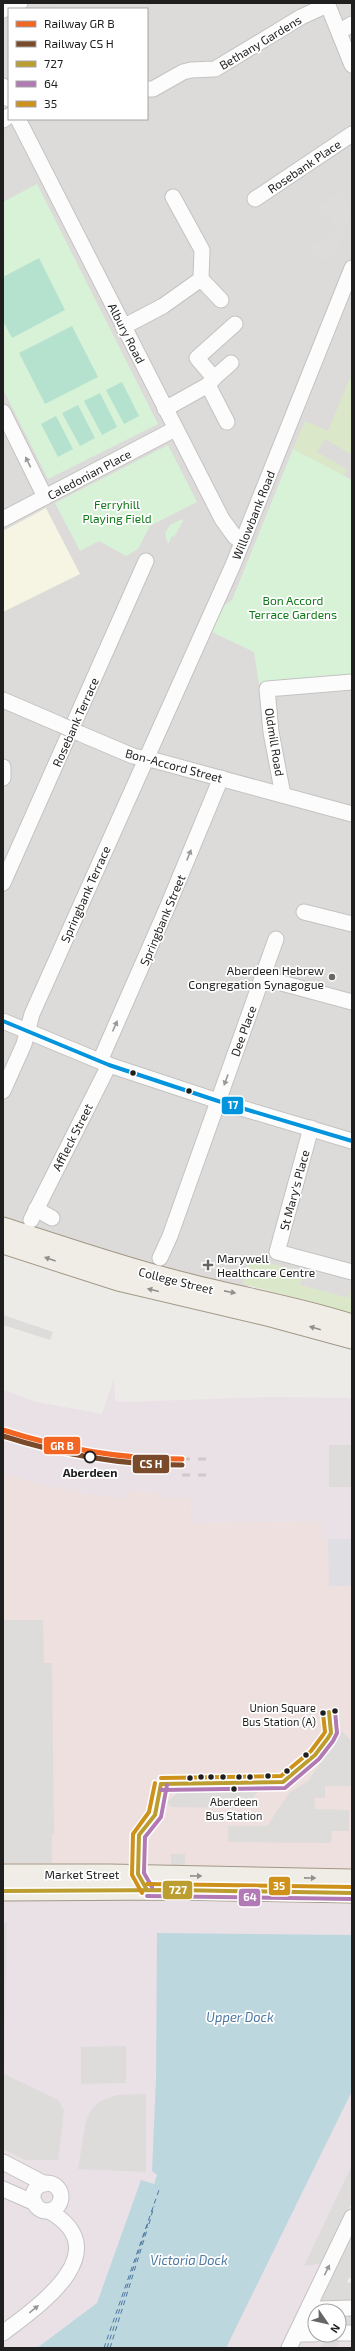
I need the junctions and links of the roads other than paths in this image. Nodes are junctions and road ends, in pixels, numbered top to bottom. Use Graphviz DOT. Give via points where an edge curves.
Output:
graph roads {
  1 [pos="20,3"];
  2 [pos="327,4"];
  3 [pos="3,10"];
  4 [pos="352,24"];
  5 [pos="339,32"];
  6 [pos="352,65"];
  7 [pos="3,86"];
  8 [pos="148,89"];
  9 [pos="8,97"];
  10 [pos="19,120"];
  11 [pos="352,134"];
  12 [pos="174,197"];
  13 [pos="255,199"];
  14 [pos="352,268"];
  15 [pos="201,279"];
  16 [pos="220,300"];
  17 [pos="235,324"];
  18 [pos="123,326"];
  19 [pos="231,363"];
  20 [pos="211,381"];
  21 [pos="165,409"];
  22 [pos="3,412"];
  23 [pos="227,422"];
  24 [pos="175,428"];
  25 [pos="45,497"];
  26 [pos="3,519"];
  27 [pos="243,540"];
  28 [pos="146,561"];
  29 [pos="352,682"];
  30 [pos="3,700"];
  31 [pos="145,758"];
  32 [pos="3,767"];
  33 [pos="3,778"];
  34 [pos="221,778"];
  35 [pos="283,795"];
  36 [pos="352,814"];
  37 [pos="8,857"];
  38 [pos="3,882"];
  39 [pos="304,912"];
  40 [pos="352,924"];
  41 [pos="276,938"];
  42 [pos="262,978"];
  43 [pos="352,1002"];
  44 [pos="3,1021"];
  45 [pos="27,1031"];
  46 [pos="104,1063"];
  47 [pos="3,1091"];
  48 [pos="218,1101"];
  49 [pos="311,1128"];
  50 [pos="352,1141"];
  51 [pos="52,1218"];
  52 [pos="3,1227"];
  53 [pos="3,1244"];
  54 [pos="160,1258"];
  55 [pos="352,1272"];
  56 [pos="352,1324"];
  57 [pos="352,1339"];
  58 [pos="3,1874"];
  59 [pos="352,1879"];
  60 [pos="3,1891"];
  61 [pos="352,1893"];
  62 [pos="3,2162"];
  63 [pos="45,2184"];
  64 [pos="3,2189"];
  65 [pos="35,2203"];
  66 [pos="49,2211"];
  67 [pos="352,2217"];
  68 [pos="311,2303"];
  69 [pos="307,2311"];
  70 [pos="3,2333"];
  71 [pos="296,2334"];
  72 [pos="307,2334"];
  73 [pos="289,2348"];
  1 -- 3 [label="street"];
  2 -- 5 [label="street"];
  2 -- 8 [label="street, Bethany Gardens" via="215,69 191,70 153,89"];
  4 -- 5 [label="street"];
  5 -- 6 [label="street"];
  7 -- 9 [label="street"];
  10 -- 18 [label="street, Albury Road"];
  11 -- 13 [label="street, Rosebank Place"];
  12 -- 15 [label="street" via="202,250"];
  14 -- 27 [label="street, Willowbank Road"];
  15 -- 16 [label="street"];
  15 -- 18 [label="street" via="163,306"];
  17 -- 20 [label="street" via="198,358"];
  18 -- 21 [label="street, Albury Road"];
  19 -- 20 [label="street"];
  20 -- 21 [label="street"];
  20 -- 23 [label="street"];
  21 -- 24 [label="street, Albury Road"];
  25 -- 22 [label="street, one-way"];
  24 -- 25 [label="street, Caledonian Place"];
  24 -- 27 [label="street, Albury Road" via="222,519 235,537"];
  25 -- 26 [label="street, Caledonian Place"];
  27 -- 31 [label="street, Willowbank Road"];
  28 -- 37 [label="street, Rosebank Terrace"];
  29 -- 35 [label="street, Oldmill Road" via="267,689 271,732"];
  30 -- 31 [label="street, Bon-Accord Street, bridge" via="133,756"];
  31 -- 34 [label="street, Bon-Accord Street"];
  31 -- 45 [label="street, Springbank Terrace" via="32,1014"];
  32 -- 33 [label="street"];
  34 -- 35 [label="street, Bon-Accord Street"];
  46 -- 34 [label="street, Springbank Street, one-way"];
  35 -- 36 [label="street, Bon-Accord Street"];
  37 -- 38 [label="street, Rosebank Terrace"];
  39 -- 40 [label="street"];
  41 -- 42 [label="street, Dee Place"];
  42 -- 43 [label="street"];
  42 -- 48 [label="street, Dee Place, one-way"];
  44 -- 45 [label="street"];
  45 -- 46 [label="street"];
  45 -- 47 [label="street, Springbank Terrace" via="24,1044"];
  46 -- 48 [label="street"];
  46 -- 51 [label="street, Affleck Street" via="34,1215"];
  48 -- 49 [label="street"];
  48 -- 54 [label="street, Dee Place"];
  49 -- 50 [label="street"];
  49 -- 55 [label="street, St Mary's Place" via="277,1252"];
  52 -- 56 [label="main road, College Street, one-way" via="116,1264 195,1286 307,1311"];
  57 -- 53 [label="main road, College Street, one-way" via="271,1317 123,1283"];
  58 -- 59 [label="main road, Market Street, one-way"];
  60 -- 61 [label="main road, Market Street"];
  62 -- 63 [label="street"];
  63 -- 65 [label="street" via="35,2191"];
  63 -- 66 [label="street" via="54,2186 61,2196 59,2204"];
  64 -- 65 [label="street"];
  65 -- 66 [label="street" via="42,2210"];
  70 -- 66 [label="street, one-way" via="52,2294 64,2279 77,2251 76,2238 69,2225"];
  68 -- 67 [label="street, one-way"];
  69 -- 71 [label="street"];
  71 -- 72 [label="street"];
  71 -- 73 [label="street"];
}
